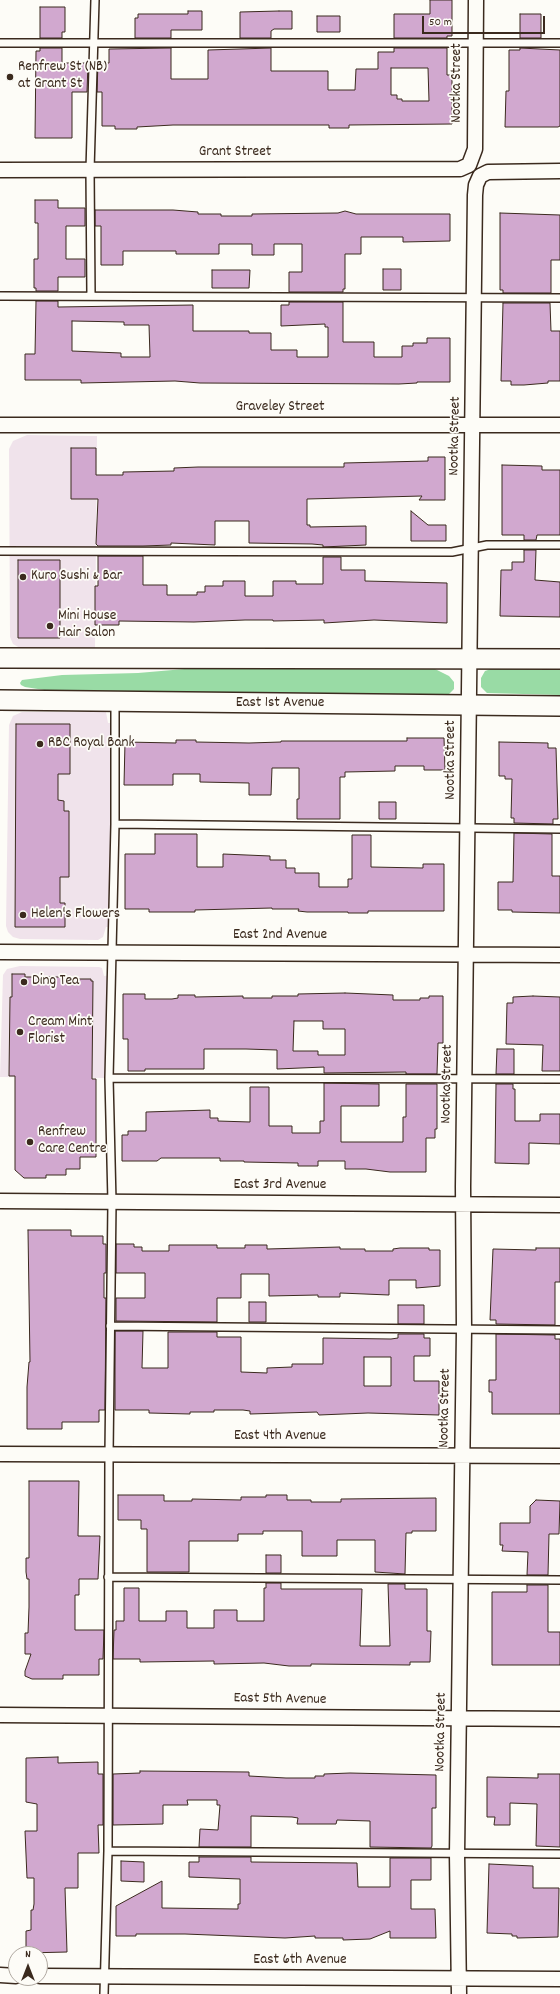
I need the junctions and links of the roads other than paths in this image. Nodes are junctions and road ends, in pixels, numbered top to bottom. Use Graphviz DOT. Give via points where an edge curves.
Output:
graph roads {
  1 [pos="94,0"];
  2 [pos="476,0"];
  3 [pos="0,43"];
  4 [pos="95,43"];
  5 [pos="475,43"];
  6 [pos="560,43"];
  7 [pos="469,165"];
  8 [pos="0,170"];
  9 [pos="90,170"];
  10 [pos="560,171"];
  11 [pos="0,296"];
  12 [pos="91,296"];
  13 [pos="474,298"];
  14 [pos="560,298"];
  15 [pos="0,425"];
  16 [pos="473,425"];
  17 [pos="560,426"];
  18 [pos="560,545"];
  19 [pos="471,548"];
  20 [pos="0,551"];
  21 [pos="0,658"];
  22 [pos="469,658"];
  23 [pos="560,659"];
  24 [pos="0,700"];
  25 [pos="115,703"];
  26 [pos="469,705"];
  27 [pos="560,706"];
  28 [pos="115,824"];
  29 [pos="468,828"];
  30 [pos="560,829"];
  31 [pos="0,952"];
  32 [pos="112,952"];
  33 [pos="467,954"];
  34 [pos="560,955"];
  35 [pos="110,1078"];
  36 [pos="466,1078"];
  37 [pos="560,1079"];
  38 [pos="0,1201"];
  39 [pos="112,1202"];
  40 [pos="463,1205"];
  41 [pos="560,1206"];
  42 [pos="110,1326"];
  43 [pos="464,1330"];
  44 [pos="560,1330"];
  45 [pos="0,1454"];
  46 [pos="109,1454"];
  47 [pos="463,1455"];
  48 [pos="560,1456"];
  49 [pos="108,1577"];
  50 [pos="462,1580"];
  51 [pos="560,1580"];
  52 [pos="0,1715"];
  53 [pos="108,1715"];
  54 [pos="459,1719"];
  55 [pos="560,1719"];
  56 [pos="108,1851"];
  57 [pos="457,1854"];
  58 [pos="560,1854"];
  59 [pos="48,1976"];
  60 [pos="104,1977"];
  61 [pos="459,1979"];
  62 [pos="560,1979"];
  63 [pos="104,1994"];
  64 [pos="459,1994"];
  1 -- 4 [label="lane"];
  2 -- 5 [label="street, Nootka Street"];
  3 -- 4 [label="lane"];
  4 -- 5 [label="lane"];
  4 -- 9 [label="lane"];
  5 -- 6 [label="lane"];
  5 -- 7 [label="street, Nootka Street" via="475,149"];
  7 -- 9 [label="street, Grant Street" via="453,170"];
  8 -- 9 [label="street, Grant Street"];
  9 -- 12 [label="lane"];
  10 -- 13 [label="street, Nootka Street" via="494,171 480,176 475,195"];
  11 -- 12 [label="lane"];
  12 -- 13 [label="lane"];
  13 -- 14 [label="lane"];
  13 -- 16 [label="street, Nootka Street"];
  15 -- 16 [label="street, Graveley Street"];
  16 -- 17 [label="street, Graveley Street"];
  16 -- 19 [label="street, Nootka Street"];
  18 -- 19 [label="lane" via="487,545"];
  19 -- 20 [label="lane" via="452,552"];
  19 -- 22 [label="street, Nootka Street"];
  21 -- 22 [label="main road"];
  22 -- 23 [label="main road"];
  22 -- 26 [label="street, Nootka Street"];
  24 -- 25 [label="main road, East 1st Avenue"];
  25 -- 26 [label="main road, East 1st Avenue"];
  25 -- 28 [label="lane"];
  26 -- 27 [label="main road, East 1st Avenue"];
  26 -- 29 [label="street, Nootka Street"];
  28 -- 29 [label="lane"];
  28 -- 32 [label="lane"];
  29 -- 30 [label="lane"];
  29 -- 33 [label="street, Nootka Street"];
  31 -- 32 [label="street, East 2nd Avenue"];
  32 -- 33 [label="street, East 2nd Avenue"];
  32 -- 35 [label="lane"];
  33 -- 34 [label="street, East 2nd Avenue"];
  33 -- 36 [label="street, Nootka Street"];
  35 -- 36 [label="lane"];
  35 -- 39 [label="lane"];
  36 -- 37 [label="lane"];
  36 -- 40 [label="street, Nootka Street"];
  38 -- 39 [label="street, East 3rd Avenue"];
  39 -- 40 [label="street, East 3rd Avenue"];
  39 -- 42 [label="lane"];
  40 -- 41 [label="street, East 3rd Avenue"];
  40 -- 43 [label="street, Nootka Street"];
  42 -- 43 [label="lane"];
  42 -- 46 [label="lane"];
  43 -- 44 [label="lane"];
  43 -- 47 [label="street, Nootka Street"];
  45 -- 46 [label="street, East 4th Avenue"];
  46 -- 47 [label="street, East 4th Avenue"];
  46 -- 49 [label="lane"];
  47 -- 48 [label="street, East 4th Avenue"];
  47 -- 50 [label="street, Nootka Street"];
  49 -- 50 [label="lane"];
  49 -- 53 [label="lane"];
  50 -- 51 [label="lane"];
  50 -- 54 [label="street, Nootka Street"];
  52 -- 53 [label="street, East 5th Avenue"];
  53 -- 54 [label="street, East 5th Avenue"];
  53 -- 56 [label="lane"];
  54 -- 55 [label="street, East 5th Avenue"];
  54 -- 57 [label="street, Nootka Street"];
  56 -- 57 [label="lane"];
  56 -- 60 [label="lane"];
  57 -- 58 [label="lane"];
  57 -- 61 [label="street, Nootka Street"];
  59 -- 60 [label="street, East 6th Avenue"];
  60 -- 61 [label="street, East 6th Avenue"];
  60 -- 63 [label="lane"];
  61 -- 62 [label="street, East 6th Avenue"];
  61 -- 64 [label="street, Nootka Street"];
}
